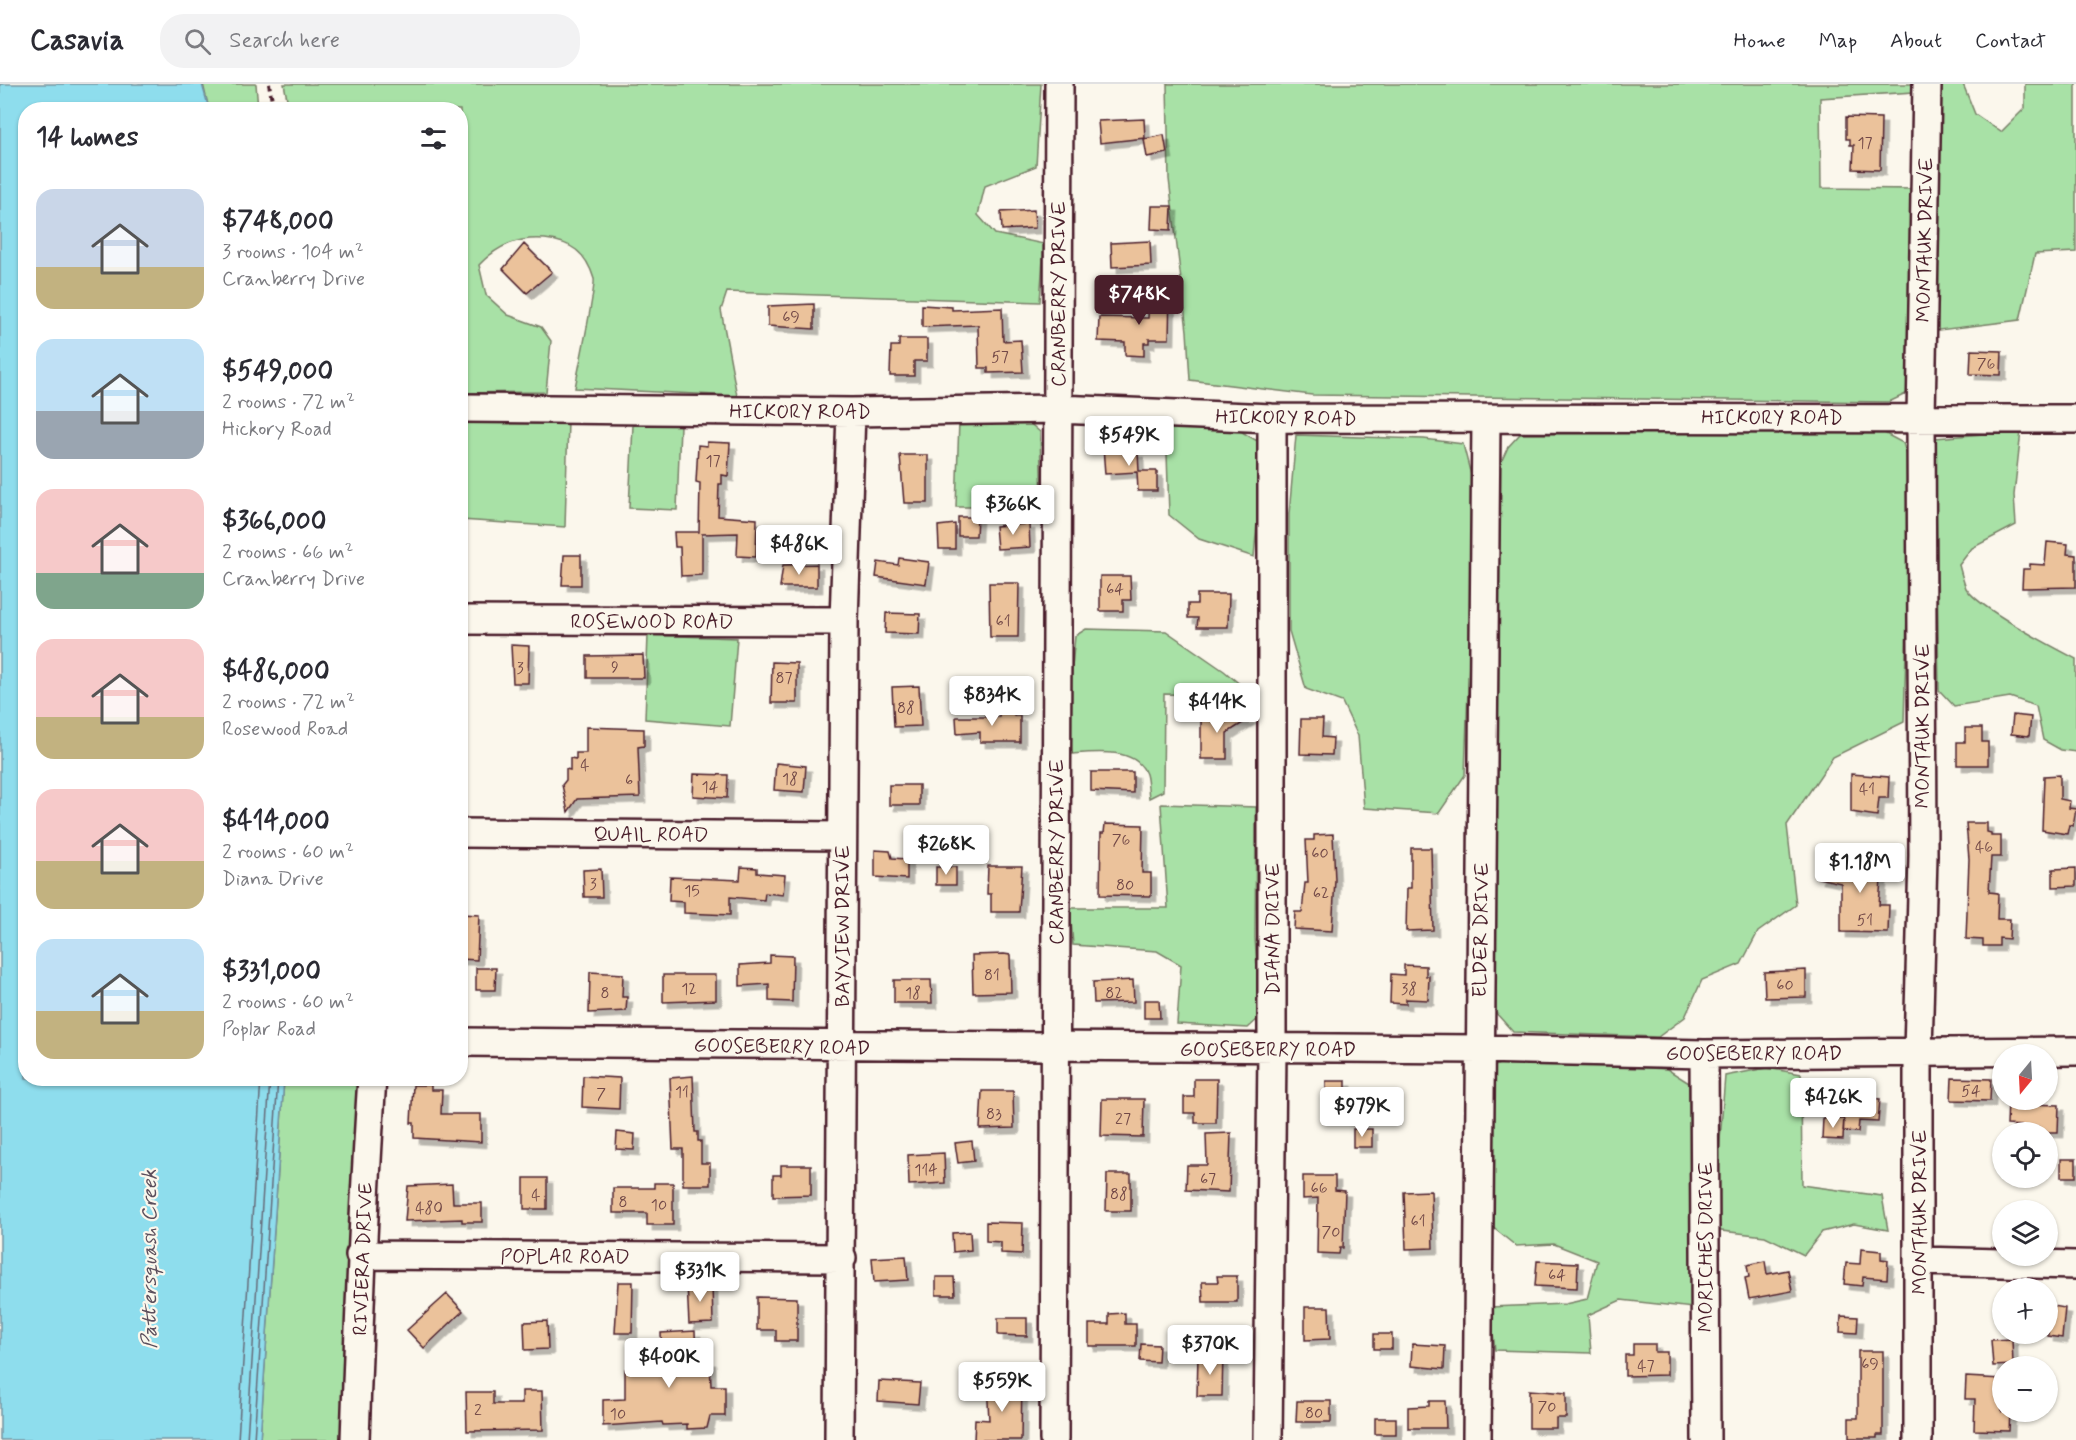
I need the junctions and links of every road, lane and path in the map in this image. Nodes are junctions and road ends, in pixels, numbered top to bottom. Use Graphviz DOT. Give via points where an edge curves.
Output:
graph roads {
  1 [pos="269,84"];
  2 [pos="1059,84"];
  3 [pos="1927,84"];
  4 [pos="272,102"];
  5 [pos="468,408"];
  6 [pos="1058,409"];
  7 [pos="851,412"];
  8 [pos="1921,417"];
  9 [pos="1272,418"];
  10 [pos="1486,419"];
  11 [pos="2076,419"];
  12 [pos="468,620"];
  13 [pos="844,621"];
  14 [pos="468,833"];
  15 [pos="842,836"];
  16 [pos="468,1042"];
  17 [pos="841,1047"];
  18 [pos="1054,1047"];
  19 [pos="1272,1049"];
  20 [pos="1479,1049"];
  21 [pos="2076,1051"];
  22 [pos="1918,1053"];
  23 [pos="1704,1054"];
  24 [pos="371,1086"];
  25 [pos="360,1255"];
  26 [pos="842,1258"];
  27 [pos="1920,1261"];
  28 [pos="2076,1265"];
  29 [pos="355,1440"];
  30 [pos="838,1440"];
  31 [pos="1054,1440"];
  32 [pos="1268,1440"];
  33 [pos="1478,1440"];
  34 [pos="1706,1440"];
  35 [pos="1918,1440"];
  1 -- 4 [label="path"];
  2 -- 6 [label="street, CRANBERRY DRIVE"];
  3 -- 8 [label="street, MONTAUK DRIVE"];
  5 -- 7 [label="street, HICKORY ROAD"];
  6 -- 7 [label="street, HICKORY ROAD"];
  6 -- 9 [label="street, HICKORY ROAD"];
  6 -- 18 [label="street, CRANBERRY DRIVE"];
  7 -- 13 [label="street, BAYVIEW DRIVE"];
  8 -- 10 [label="street, HICKORY ROAD"];
  8 -- 11 [label="street, HICKORY ROAD"];
  8 -- 22 [label="street, MONTAUK DRIVE" via="1923,855"];
  9 -- 10 [label="street, HICKORY ROAD"];
  9 -- 19 [label="street, DIANA DRIVE"];
  10 -- 20 [label="street, ELDER DRIVE"];
  12 -- 13 [label="street, ROSEWOOD ROAD"];
  13 -- 15 [label="street, BAYVIEW DRIVE"];
  14 -- 15 [label="street, QUAIL ROAD"];
  15 -- 17 [label="street, BAYVIEW DRIVE"];
  16 -- 17 [label="street, GOOSEBERRY ROAD"];
  17 -- 18 [label="street, GOOSEBERRY ROAD"];
  17 -- 26 [label="street, BAYVIEW DRIVE"];
  18 -- 19 [label="street, GOOSEBERRY ROAD"];
  18 -- 31 [label="street, CRANBERRY DRIVE"];
  19 -- 20 [label="street, GOOSEBERRY ROAD"];
  19 -- 32 [label="street, DIANA DRIVE"];
  20 -- 23 [label="street, GOOSEBERRY ROAD"];
  20 -- 33 [label="street, ELDER DRIVE"];
  21 -- 22 [label="street, GOOSEBERRY ROAD"];
  22 -- 23 [label="street, GOOSEBERRY ROAD"];
  22 -- 27 [label="street, MONTAUK DRIVE"];
  23 -- 34 [label="street, MORICHES DRIVE"];
  24 -- 25 [label="street, RIVIERA DRIVE"];
  25 -- 26 [label="street, POPLAR ROAD"];
  25 -- 29 [label="street, RIVIERA DRIVE"];
  26 -- 30 [label="street, BAYVIEW DRIVE"];
  27 -- 28 [label="street"];
  27 -- 35 [label="street, MONTAUK DRIVE"];
}
